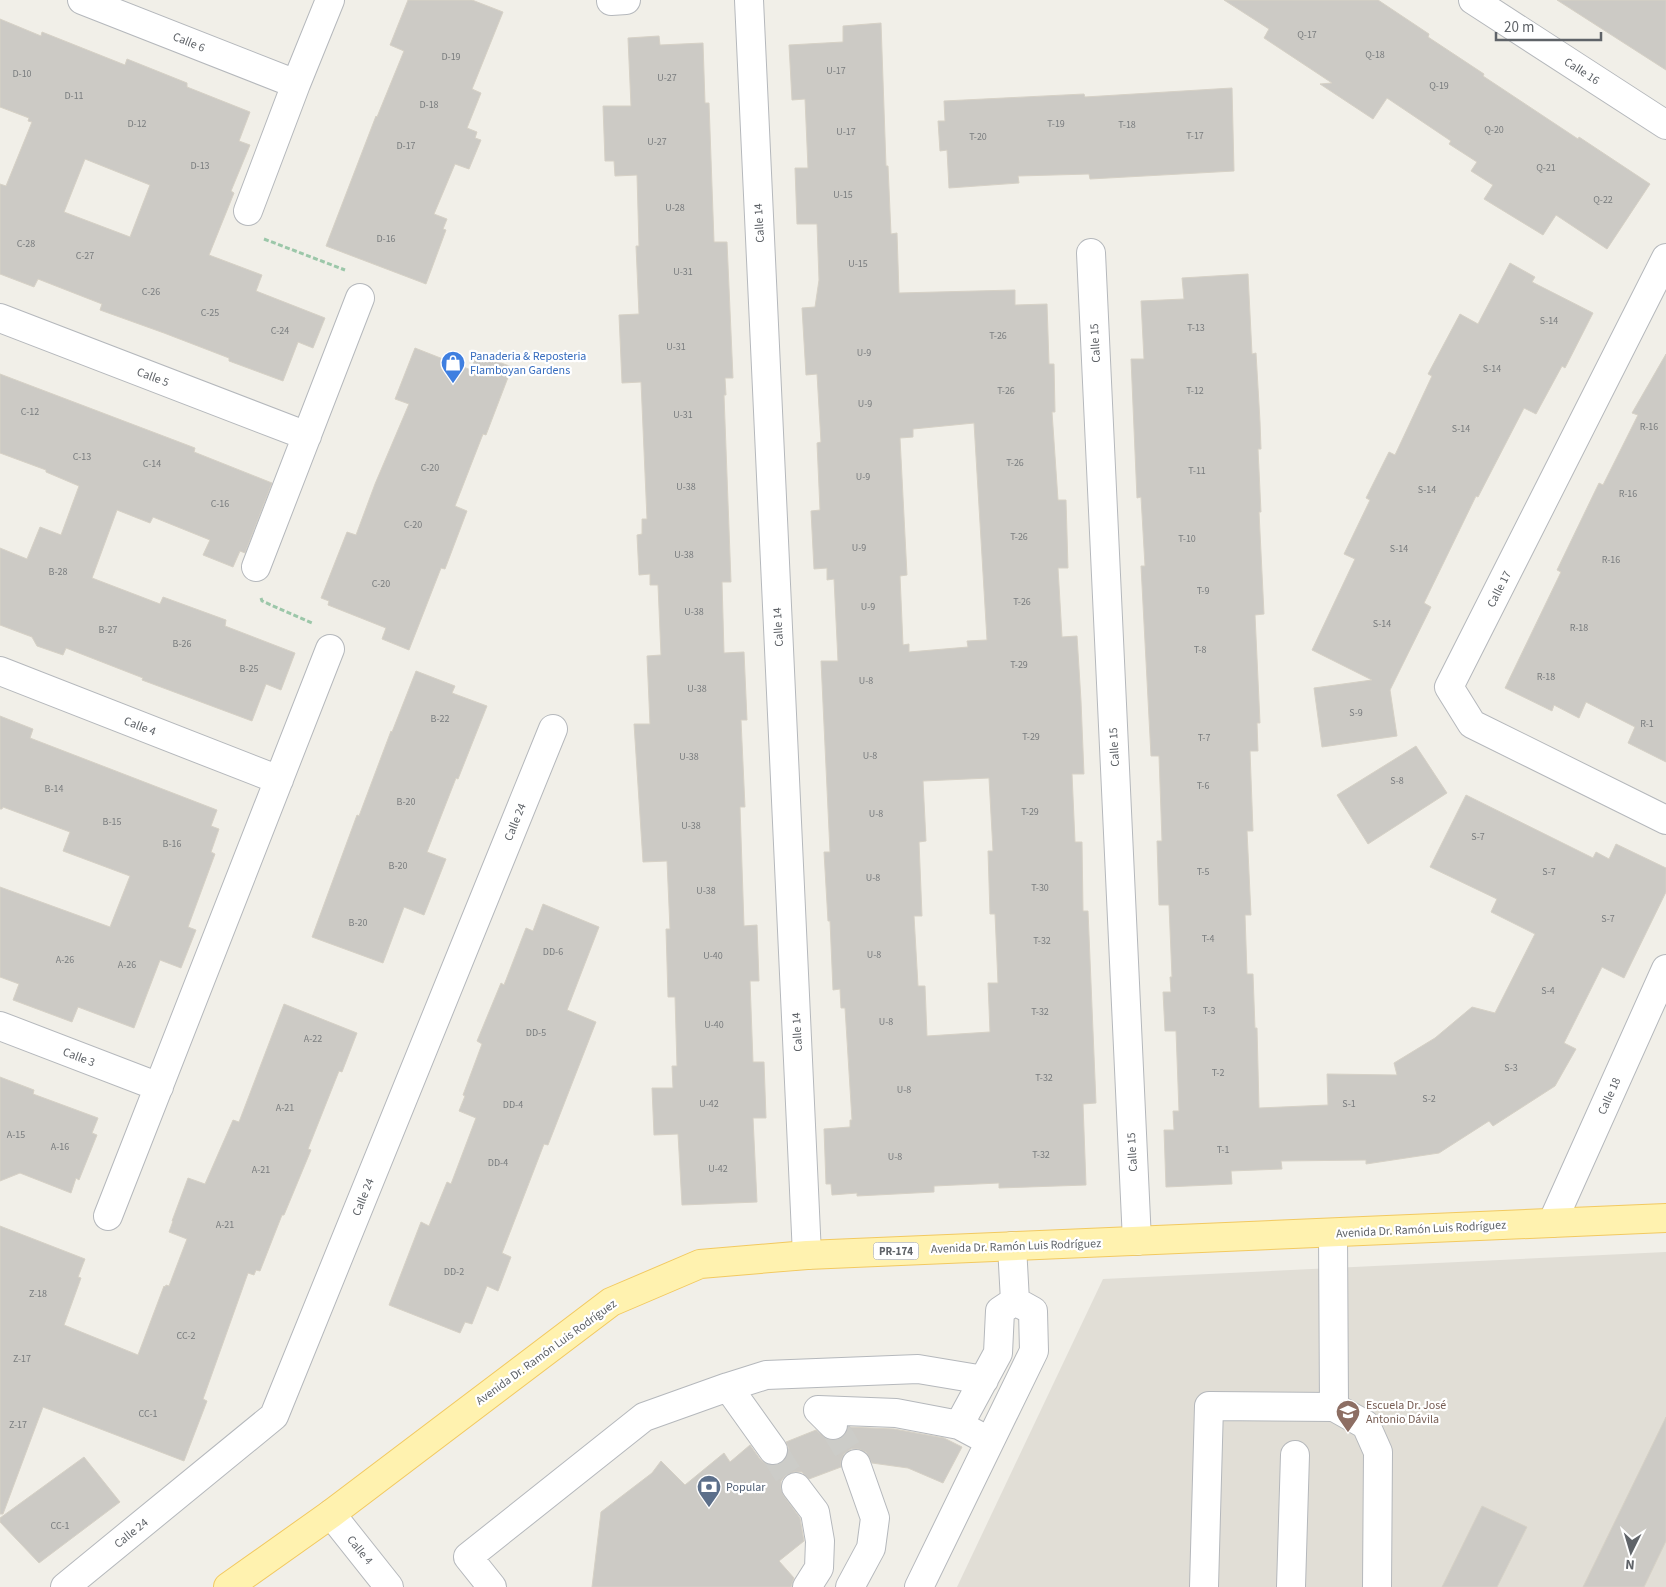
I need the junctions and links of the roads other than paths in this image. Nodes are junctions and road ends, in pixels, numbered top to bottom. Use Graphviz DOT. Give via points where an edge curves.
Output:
graph roads {
  1 [pos="82,0"];
  2 [pos="330,0"];
  3 [pos="749,0"];
  4 [pos="1473,0"];
  5 [pos="296,84"];
  6 [pos="1666,125"];
  7 [pos="248,211"];
  8 [pos="1091,253"];
  9 [pos="1666,258"];
  10 [pos="360,298"];
  11 [pos="0,318"];
  12 [pos="307,436"];
  13 [pos="256,567"];
  14 [pos="330,649"];
  15 [pos="0,671"];
  16 [pos="553,729"];
  17 [pos="279,780"];
  18 [pos="1666,820"];
  19 [pos="1666,969"];
  20 [pos="0,1026"];
  21 [pos="159,1087"];
  22 [pos="108,1216"];
  23 [pos="1666,1218"];
  24 [pos="1552,1223"];
  25 [pos="1333,1233"];
  26 [pos="1137,1241"];
  27 [pos="1012,1246"];
  28 [pos="807,1255"];
  29 [pos="1015,1301"];
  30 [pos="984,1380"];
  31 [pos="728,1387"];
  32 [pos="1334,1407"];
  33 [pos="833,1425"];
  34 [pos="959,1425"];
  35 [pos="989,1441"];
  36 [pos="773,1450"];
  37 [pos="1295,1455"];
  38 [pos="856,1464"];
  39 [pos="796,1487"];
  40 [pos="331,1514"];
  41 [pos="65,1587"];
  42 [pos="228,1587"];
  43 [pos="389,1587"];
  44 [pos="492,1587"];
  45 [pos="807,1587"];
  46 [pos="850,1587"];
  47 [pos="919,1587"];
  48 [pos="1204,1587"];
  49 [pos="1291,1587"];
  50 [pos="1378,1587"];
  1 -- 5 [label="street, Calle 6"];
  2 -- 5 [label="street"];
  3 -- 28 [label="street, Calle 14"];
  4 -- 6 [label="street, Calle 16"];
  5 -- 7 [label="street"];
  8 -- 26 [label="street, Calle 15"];
  9 -- 18 [label="street, Calle 17" via="1449,687 1472,724"];
  10 -- 12 [label="street"];
  11 -- 12 [label="street, Calle 5"];
  12 -- 13 [label="street"];
  14 -- 17 [label="street"];
  15 -- 17 [label="street, Calle 4"];
  16 -- 41 [label="street, Calle 24" via="274,1416"];
  17 -- 21 [label="street"];
  19 -- 24 [label="street, Calle 18"];
  20 -- 21 [label="street, Calle 3"];
  21 -- 22 [label="street"];
  23 -- 24 [label="main road, Avenida Dr. Ramón Luis Rodríguez / PR-174"];
  24 -- 25 [label="main road, Avenida Dr. Ramón Luis Rodríguez / PR-174"];
  25 -- 26 [label="main road, Avenida Dr. Ramón Luis Rodríguez / PR-174"];
  25 -- 32 [label="street"];
  26 -- 27 [label="main road, Avenida Dr. Ramón Luis Rodríguez / PR-174"];
  27 -- 28 [label="main road, Avenida Dr. Ramón Luis Rodríguez / PR-174"];
  27 -- 29 [label="street"];
  28 -- 40 [label="main road, Avenida Dr. Ramón Luis Rodríguez / PR-174" via="700,1264 611,1302"];
  29 -- 30 [label="street" via="1000,1311 998,1353"];
  29 -- 35 [label="street" via="1033,1311 1034,1351"];
  30 -- 31 [label="street" via="918,1369 766,1375"];
  30 -- 34 [label="street"];
  31 -- 36 [label="street"];
  31 -- 44 [label="street" via="644,1417 468,1557"];
  32 -- 48 [label="street" via="1209,1406"];
  32 -- 50 [label="street" via="1366,1425 1378,1452"];
  33 -- 34 [label="street" via="818,1410 896,1413"];
  34 -- 35 [label="street"];
  35 -- 47 [label="street"];
  37 -- 49 [label="street"];
  38 -- 46 [label="street" via="876,1518 871,1548"];
  39 -- 45 [label="street" via="814,1512 820,1542 818,1568"];
  40 -- 42 [label="main road, Avenida Dr. Ramón Luis Rodríguez / PR-174"];
  40 -- 43 [label="street, Calle 4"];
}
